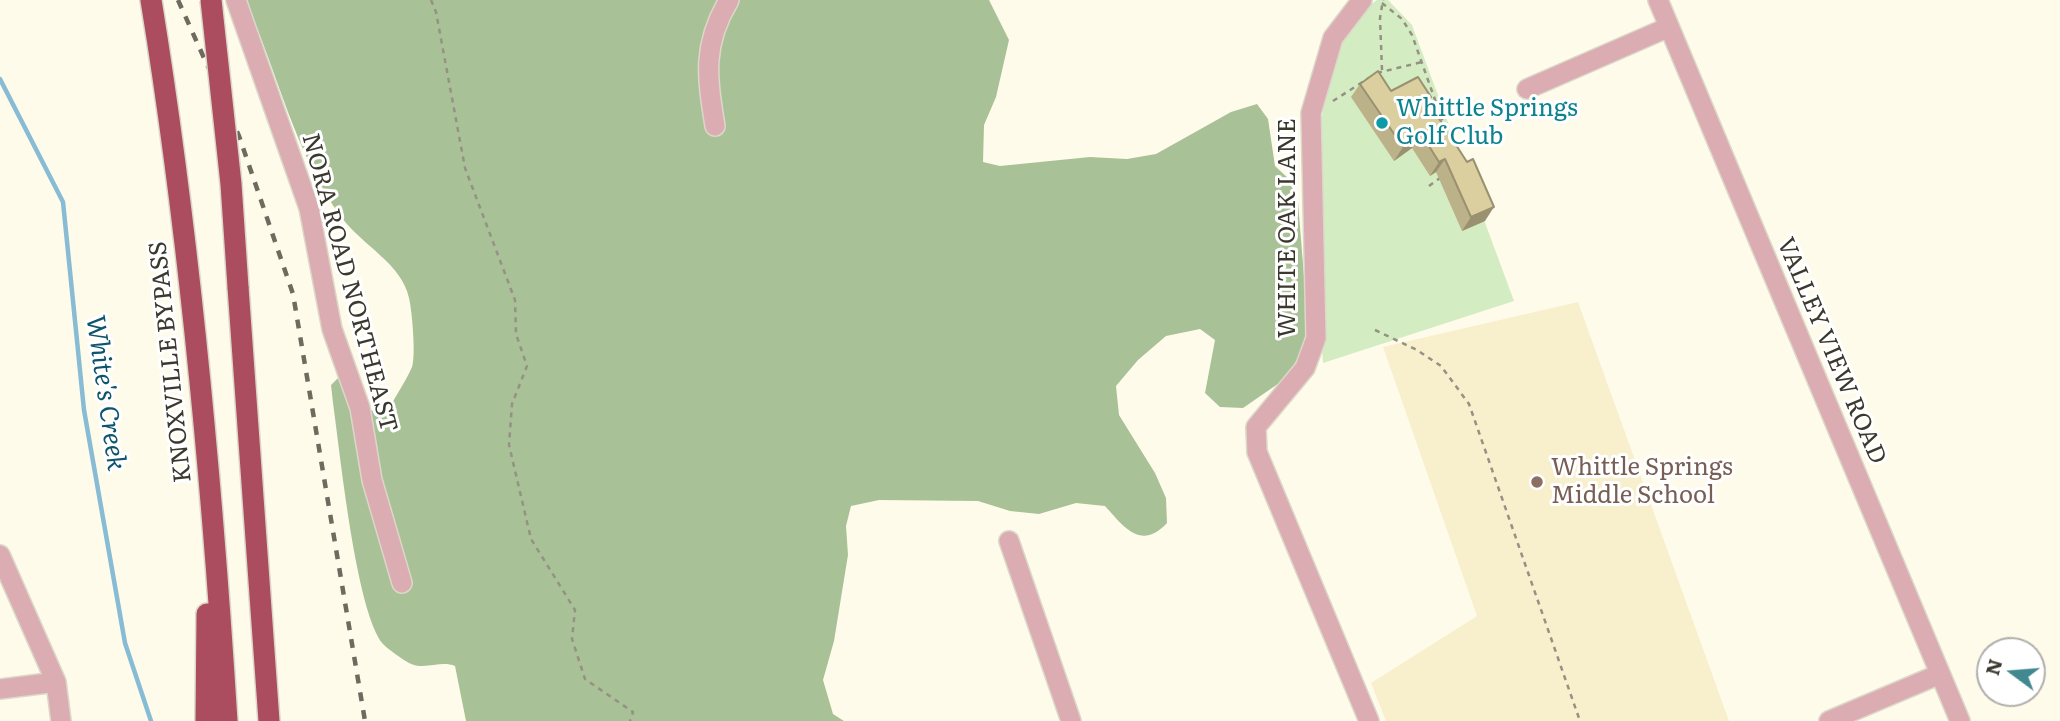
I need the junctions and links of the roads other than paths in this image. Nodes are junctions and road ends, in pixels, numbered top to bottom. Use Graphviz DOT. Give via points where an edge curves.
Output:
graph roads {
  1 [pos="151,0"];
  2 [pos="211,0"];
  3 [pos="236,0"];
  4 [pos="729,0"];
  5 [pos="1362,0"];
  6 [pos="1658,0"];
  7 [pos="1669,27"];
  8 [pos="1527,89"];
  9 [pos="715,126"];
  10 [pos="198,367"];
  11 [pos="1009,541"];
  12 [pos="0,555"];
  13 [pos="402,583"];
  14 [pos="1940,674"];
  15 [pos="56,682"];
  16 [pos="0,689"];
  17 [pos="61,721"];
  18 [pos="206,721"];
  19 [pos="227,721"];
  20 [pos="269,721"];
  21 [pos="1071,721"];
  22 [pos="1369,721"];
  23 [pos="1829,721"];
  24 [pos="1960,721"];
  1 -- 10 [label="highway, KNOXVILLE BYPASS" via="166,88"];
  2 -- 20 [label="highway, bridge" via="231,184"];
  3 -- 13 [label="street, NORA ROAD NORTHEAST" via="309,208 332,329 360,408 372,480"];
  4 -- 9 [label="street" via="709,50 707,73"];
  5 -- 22 [label="street, WHITE OAK LANE" via="1333,38 1311,113 1316,338 1305,368 1256,427 1257,452"];
  6 -- 7 [label="street, VALLEY VIEW ROAD"];
  7 -- 8 [label="street"];
  7 -- 14 [label="street, VALLEY VIEW ROAD"];
  10 -- 18 [label="highway" via="208,626"];
  10 -- 19 [label="highway, KNOXVILLE BYPASS"];
  11 -- 21 [label="street"];
  12 -- 15 [label="street"];
  14 -- 23 [label="street"];
  14 -- 24 [label="street, VALLEY VIEW ROAD"];
  15 -- 16 [label="street"];
  15 -- 17 [label="street"];
}
